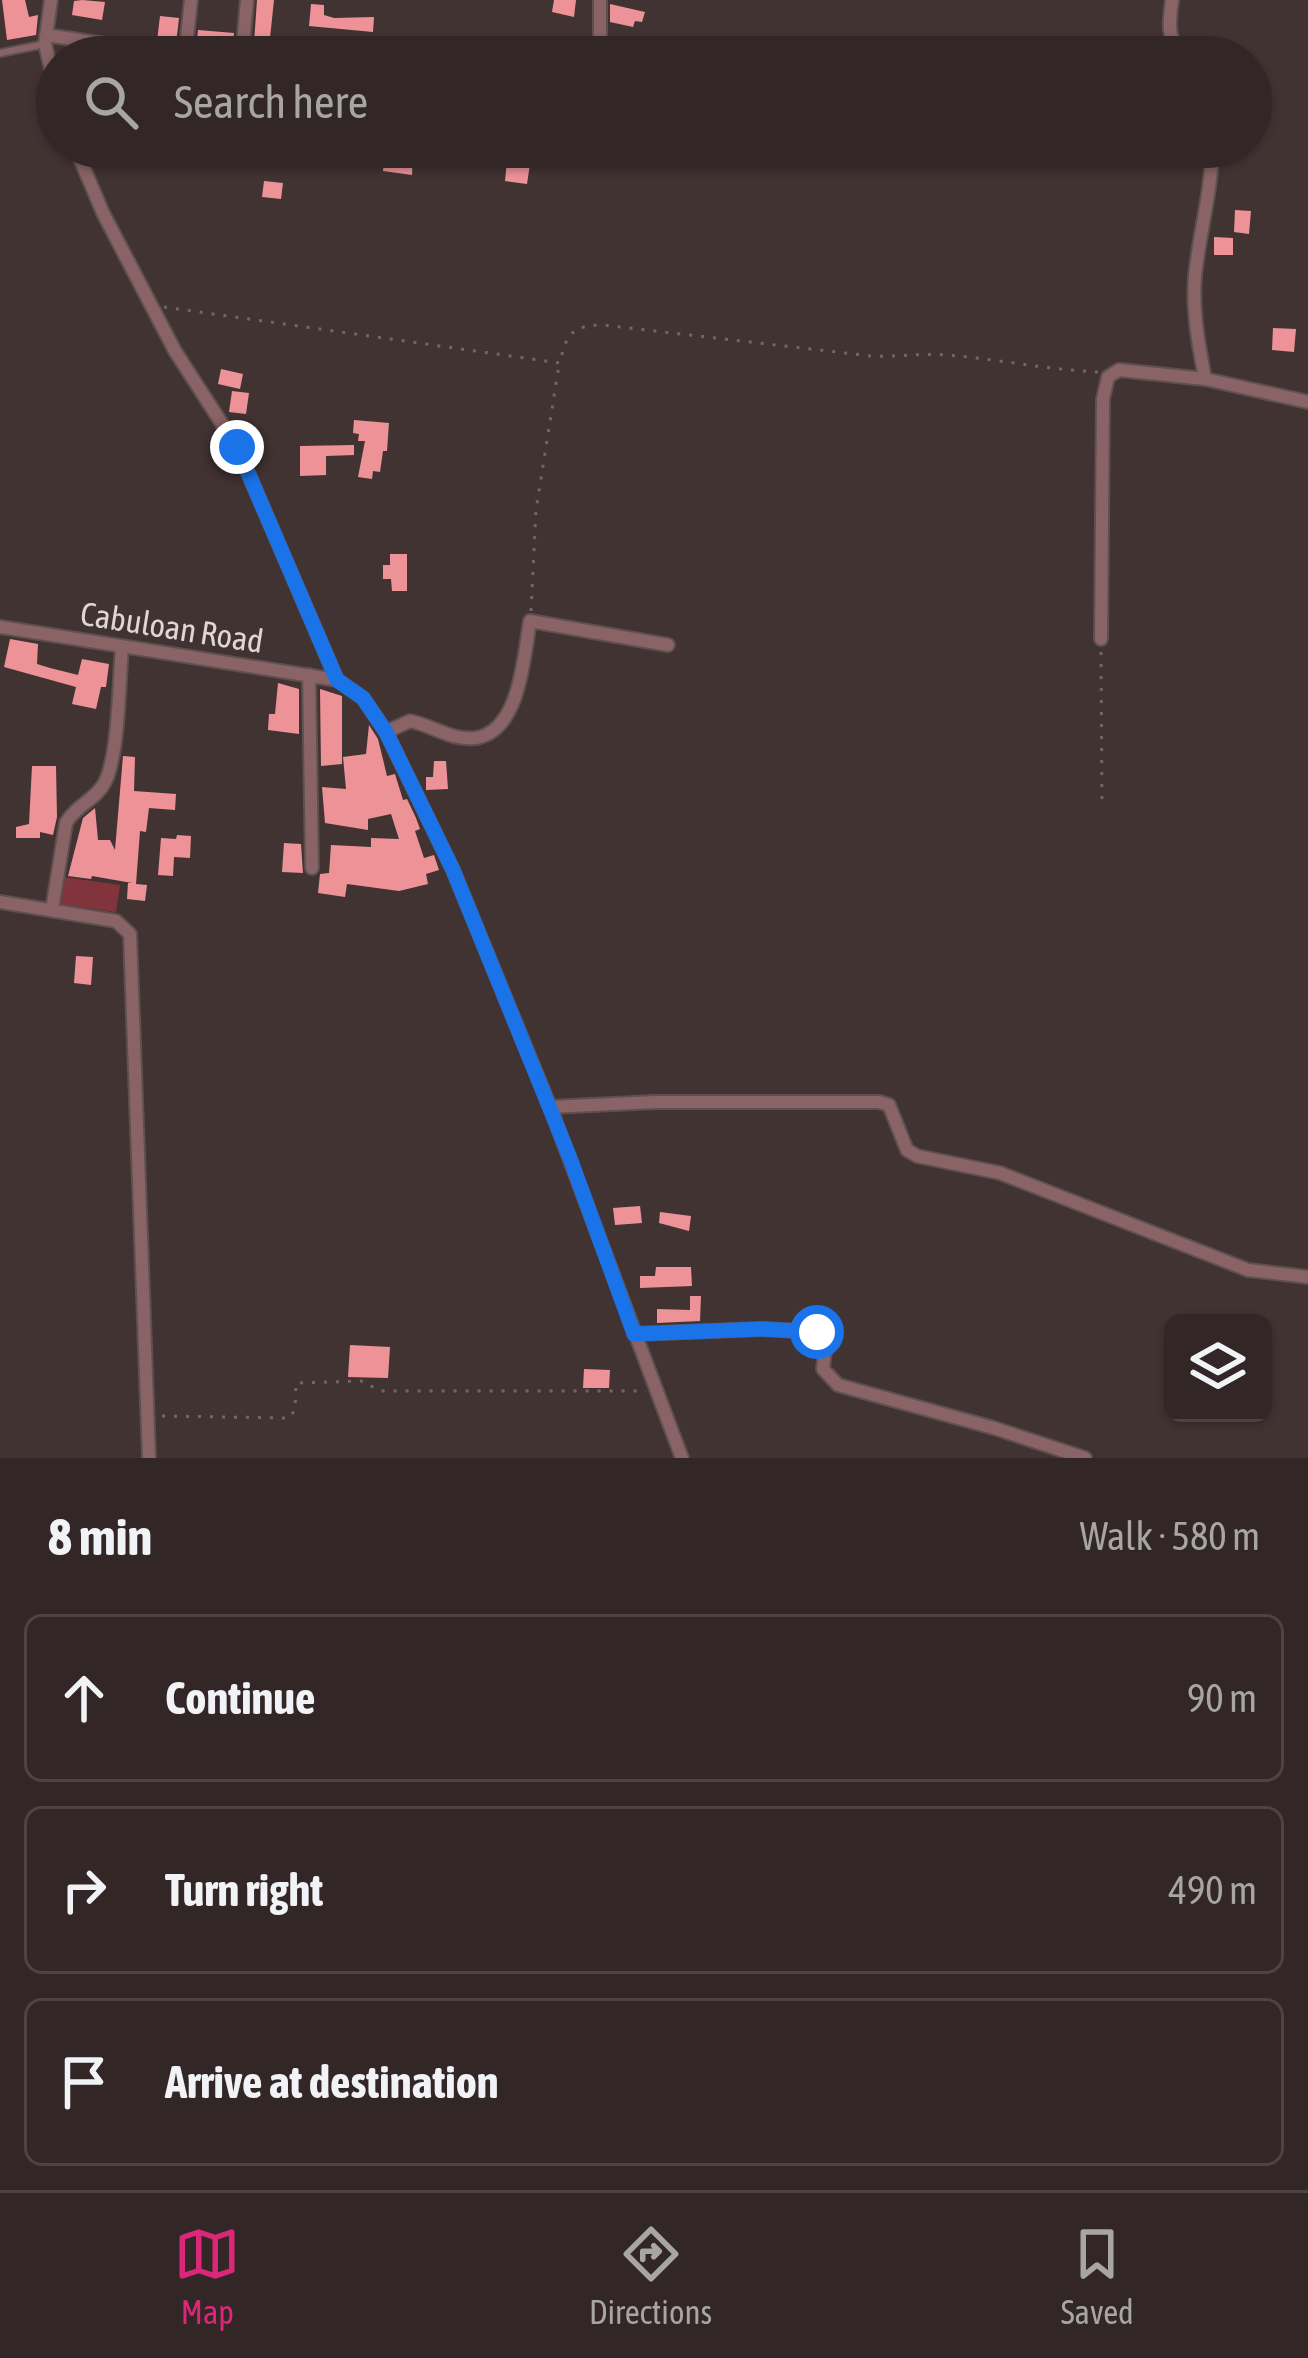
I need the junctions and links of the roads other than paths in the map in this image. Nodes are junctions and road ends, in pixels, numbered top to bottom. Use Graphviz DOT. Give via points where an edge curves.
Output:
graph roads {
  1 [pos="51,0"];
  2 [pos="191,0"];
  3 [pos="248,0"];
  4 [pos="600,0"];
  5 [pos="1172,0"];
  6 [pos="46,36"];
  7 [pos="189,36"];
  8 [pos="244,36"];
  9 [pos="600,36"];
  10 [pos="1169,36"];
  11 [pos="36,43"];
  12 [pos="0,52"];
  13 [pos="84,168"];
  14 [pos="1212,168"];
  15 [pos="1205,380"];
  16 [pos="1308,402"];
  17 [pos="0,627"];
  18 [pos="1101,638"];
  19 [pos="668,645"];
  20 [pos="122,647"];
  21 [pos="309,675"];
  22 [pos="337,680"];
  23 [pos="386,732"];
  24 [pos="312,868"];
  25 [pos="0,902"];
  26 [pos="52,910"];
  27 [pos="550,1107"];
  28 [pos="1308,1277"];
  29 [pos="634,1334"];
  30 [pos="149,1458"];
  31 [pos="682,1458"];
  32 [pos="1085,1458"];
  1 -- 6 [label="street"];
  2 -- 7 [label="street"];
  3 -- 8 [label="street"];
  4 -- 9 [label="street"];
  5 -- 10 [label="street"];
  11 -- 12 [label="lane"];
  13 -- 22 [label="street" via="175,351 237,447"];
  14 -- 15 [label="street" via="1195,278"];
  15 -- 16 [label="street"];
  15 -- 18 [label="street" via="1119,370 1108,377"];
  17 -- 20 [label="street, Cabuloan Road"];
  19 -- 23 [label="street" via="530,621 506,719 491,731 445,735 410,721"];
  20 -- 21 [label="street, Cabuloan Road"];
  20 -- 26 [label="street" via="110,767 97,795 66,823"];
  21 -- 22 [label="street, Cabuloan Road"];
  21 -- 24 [label="street"];
  22 -- 23 [label="street" via="363,698"];
  23 -- 27 [label="street" via="453,870"];
  25 -- 26 [label="street"];
  26 -- 30 [label="street" via="116,921 130,934"];
  27 -- 28 [label="street" via="879,1102 890,1106 917,1156 1000,1173 1248,1270"];
  27 -- 29 [label="street"];
  29 -- 31 [label="street"];
  29 -- 32 [label="street" via="817,1332 826,1340 823,1369 838,1385"];
}
